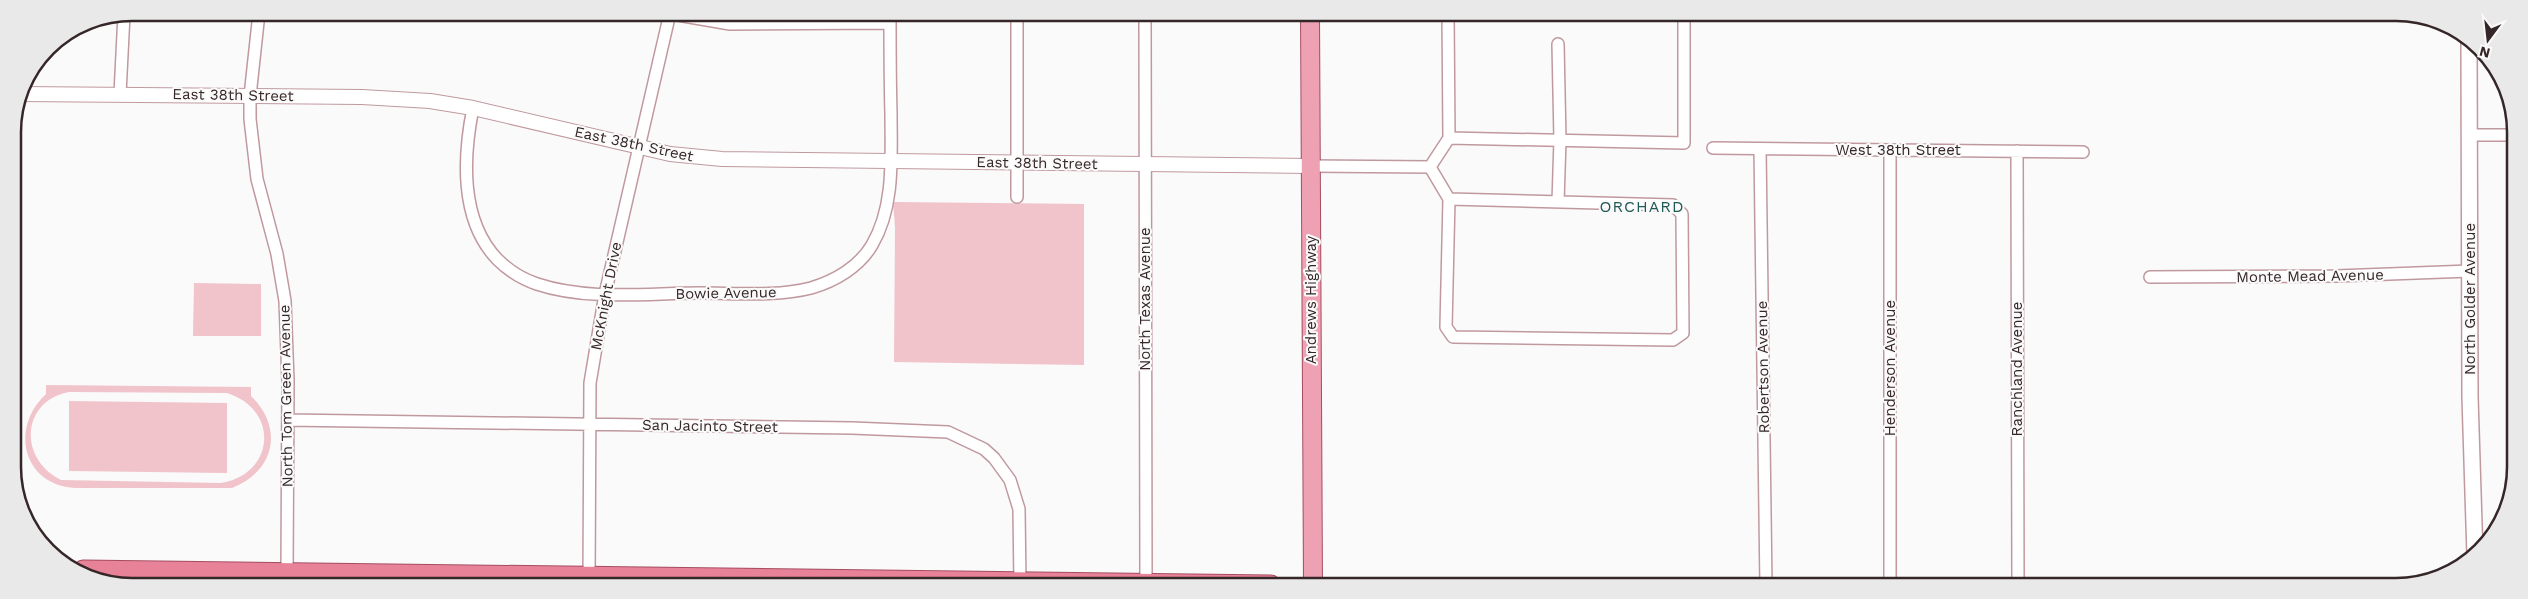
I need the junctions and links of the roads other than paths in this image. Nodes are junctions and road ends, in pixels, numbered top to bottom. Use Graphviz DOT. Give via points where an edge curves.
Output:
graph roads {
  1 [pos="124,21"];
  2 [pos="258,21"];
  3 [pos="667,21"];
  4 [pos="713,21"];
  5 [pos="810,21"];
  6 [pos="890,21"];
  7 [pos="1018,21"];
  8 [pos="1145,21"];
  9 [pos="1310,21"];
  10 [pos="1448,21"];
  11 [pos="1684,21"];
  12 [pos="1558,44"];
  13 [pos="2469,65"];
  14 [pos="29,94"];
  15 [pos="120,94"];
  16 [pos="250,96"];
  17 [pos="472,108"];
  18 [pos="2469,135"];
  19 [pos="2507,135"];
  20 [pos="1450,138"];
  21 [pos="1560,140"];
  22 [pos="639,147"];
  23 [pos="1713,148"];
  24 [pos="1760,149"];
  25 [pos="1890,150"];
  26 [pos="2017,151"];
  27 [pos="2083,152"];
  28 [pos="891,162"];
  29 [pos="1017,163"];
  30 [pos="1145,164"];
  31 [pos="1310,166"];
  32 [pos="1430,168"];
  33 [pos="1017,197"];
  34 [pos="1449,199"];
  35 [pos="1558,202"];
  36 [pos="2470,271"];
  37 [pos="2150,277"];
  38 [pos="605,294"];
  39 [pos="288,420"];
  40 [pos="588,424"];
  41 [pos="2475,544"];
  42 [pos="93,570"];
  43 [pos="287,573"];
  44 [pos="476,578"];
  45 [pos="589,578"];
  46 [pos="1020,578"];
  47 [pos="1146,578"];
  48 [pos="1313,578"];
  49 [pos="1766,578"];
  50 [pos="1890,578"];
  51 [pos="2018,578"];
  1 -- 15 [label="street"];
  2 -- 16 [label="street, North Tom Green Avenue"];
  3 -- 22 [label="street, McKnight Drive"];
  4 -- 5 [label="street" via="730,24"];
  6 -- 28 [label="street, Bowie Avenue"];
  7 -- 29 [label="street"];
  8 -- 30 [label="street, North Texas Avenue"];
  9 -- 31 [label="main road, Andrews Highway"];
  10 -- 20 [label="street"];
  11 -- 21 [label="street" via="1684,143"];
  12 -- 21 [label="street"];
  13 -- 18 [label="main road, North Golder Avenue"];
  14 -- 15 [label="street, East 38th Street"];
  15 -- 16 [label="street, East 38th Street"];
  16 -- 17 [label="street, East 38th Street" via="394,98"];
  16 -- 39 [label="street, North Tom Green Avenue" via="254,164 285,301"];
  17 -- 22 [label="street, East 38th Street"];
  17 -- 38 [label="street, Bowie Avenue" via="468,150 470,207 478,234 487,247 510,270 538,284"];
  18 -- 19 [label="street"];
  18 -- 36 [label="main road, North Golder Avenue"];
  20 -- 21 [label="street"];
  20 -- 32 [label="street"];
  21 -- 35 [label="street"];
  22 -- 28 [label="street, East 38th Street" via="722,159"];
  22 -- 38 [label="street, McKnight Drive"];
  23 -- 24 [label="street, West 38th Street"];
  24 -- 25 [label="street, West 38th Street"];
  24 -- 49 [label="street, Robertson Avenue"];
  25 -- 26 [label="street, West 38th Street"];
  25 -- 50 [label="street, Henderson Avenue"];
  26 -- 27 [label="street, West 38th Street"];
  26 -- 51 [label="street, Ranchland Avenue"];
  28 -- 29 [label="street, East 38th Street"];
  28 -- 38 [label="street, Bowie Avenue" via="888,200 871,247 855,265 826,283 781,292"];
  29 -- 30 [label="street, East 38th Street"];
  29 -- 33 [label="street"];
  30 -- 31 [label="street, East 38th Street"];
  30 -- 47 [label="street, North Texas Avenue"];
  31 -- 32 [label="street"];
  31 -- 48 [label="main road, Andrews Highway"];
  32 -- 34 [label="street"];
  34 -- 35 [label="street"];
  34 -- 35 [label="street" via="1446,327 1453,337 1674,340 1683,333 1682,214 1672,205"];
  36 -- 37 [label="street, Monte Mead Avenue"];
  36 -- 41 [label="main road, North Golder Avenue"];
  38 -- 40 [label="street, McKnight Drive" via="590,383"];
  39 -- 40 [label="street, San Jacinto Street"];
  39 -- 43 [label="street, North Tom Green Avenue"];
  40 -- 45 [label="street, McKnight Drive"];
  40 -- 46 [label="street, San Jacinto Street" via="852,428 956,434 984,449 1010,480 1019,509"];
  42 -- 43 [label="highway"];
  43 -- 44 [label="highway"];
}
